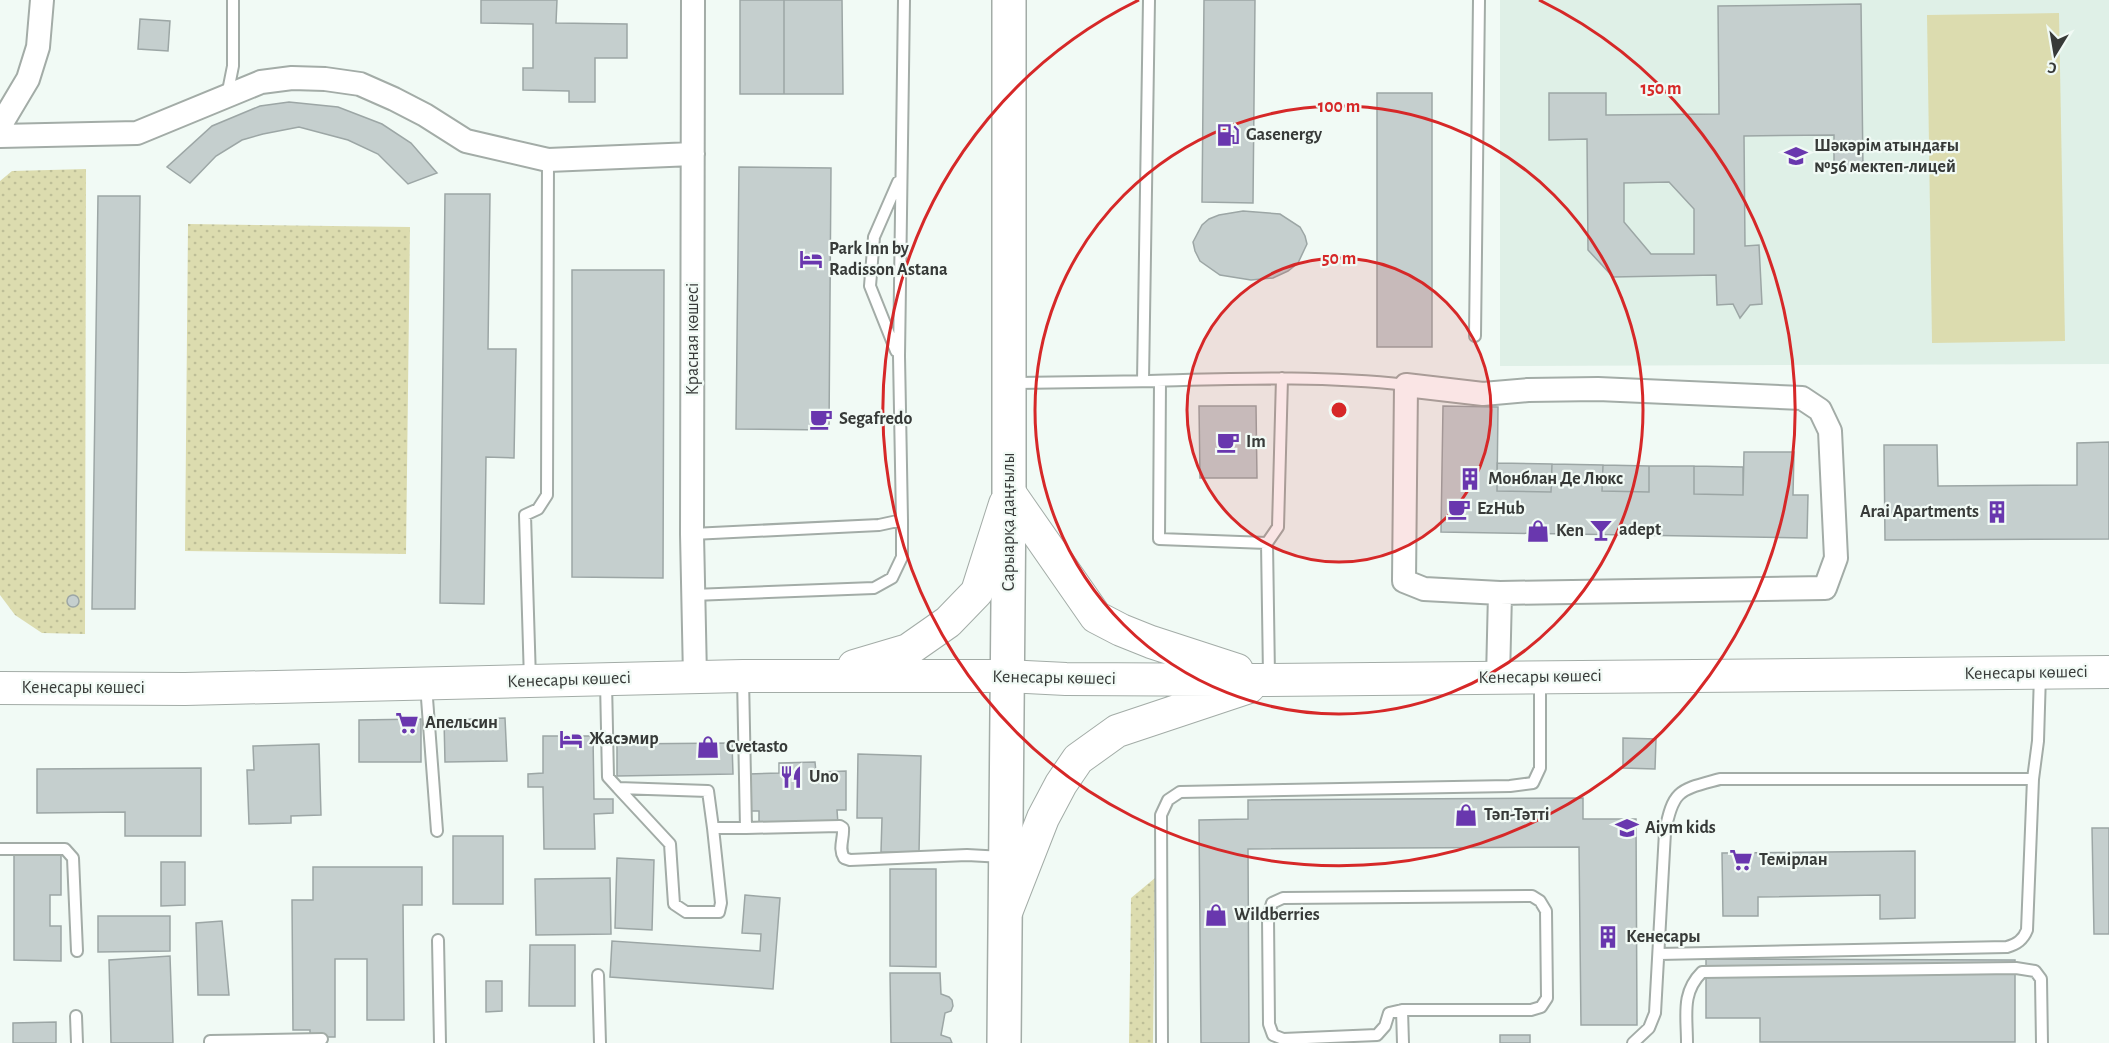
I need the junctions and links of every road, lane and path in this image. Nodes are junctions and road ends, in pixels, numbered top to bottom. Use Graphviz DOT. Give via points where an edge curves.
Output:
graph roads {
  1 [pos="42,0"];
  2 [pos="233,0"];
  3 [pos="693,0"];
  4 [pos="904,0"];
  5 [pos="1009,0"];
  6 [pos="1149,0"];
  7 [pos="1479,0"];
  8 [pos="227,96"];
  9 [pos="0,126"];
  10 [pos="0,136"];
  11 [pos="693,154"];
  12 [pos="548,160"];
  13 [pos="901,176"];
  14 [pos="1474,336"];
  15 [pos="898,356"];
  16 [pos="1282,378"];
  17 [pos="1143,381"];
  18 [pos="1008,383"];
  19 [pos="1406,385"];
  20 [pos="1009,492"];
  21 [pos="902,520"];
  22 [pos="692,534"];
  23 [pos="1267,543"];
  24 [pos="1500,593"];
  25 [pos="693,595"];
  26 [pos="2109,672"];
  27 [pos="2040,673"];
  28 [pos="743,676"];
  29 [pos="813,676"];
  30 [pos="1008,676"];
  31 [pos="1540,676"];
  32 [pos="694,677"];
  33 [pos="1498,678"];
  34 [pos="606,679"];
  35 [pos="1269,680"];
  36 [pos="530,682"];
  37 [pos="426,683"];
  38 [pos="0,688"];
  39 [pos="2033,779"];
  40 [pos="618,788"];
  41 [pos="713,828"];
  42 [pos="746,828"];
  43 [pos="437,831"];
  44 [pos="0,849"];
  45 [pos="1006,857"];
  46 [pos="1005,914"];
  47 [pos="438,940"];
  48 [pos="77,951"];
  49 [pos="1659,954"];
  50 [pos="598,975"];
  51 [pos="1402,1010"];
  52 [pos="76,1016"];
  53 [pos="322,1039"];
  54 [pos="77,1043"];
  55 [pos="210,1043"];
  56 [pos="440,1043"];
  57 [pos="600,1043"];
  58 [pos="1004,1043"];
  59 [pos="1162,1043"];
  60 [pos="1403,1043"];
  61 [pos="1633,1043"];
  62 [pos="1688,1043"];
  63 [pos="2042,1043"];
  1 -- 9 [label="street" via="38,47 28,79"];
  2 -- 8 [label="lane" via="233,66"];
  3 -- 11 [label="street, Красная көшесі"];
  4 -- 13 [label="lane"];
  5 -- 18 [label="main road, Сарыарқа даңғылы"];
  6 -- 17 [label="lane"];
  7 -- 14 [label="lane"];
  8 -- 10 [label="street" via="137,133"];
  8 -- 12 [label="street" via="261,82 292,78 360,84 415,109 465,141"];
  11 -- 12 [label="street"];
  11 -- 22 [label="street, Красная көшесі"];
  12 -- 36 [label="lane" via="547,495 538,509 525,515"];
  13 -- 15 [label="lane"];
  13 -- 15 [label="lane" via="874,237 870,286"];
  15 -- 21 [label="lane"];
  16 -- 17 [label="lane"];
  16 -- 19 [label="lane"];
  16 -- 23 [label="lane" via="1278,527"];
  17 -- 18 [label="lane"];
  17 -- 23 [label="lane" via="1160,381 1159,540"];
  18 -- 20 [label="main road, Сарыарқа даңғылы"];
  19 -- 24 [label="street" via="1404,581 1424,589"];
  19 -- 24 [label="street" via="1483,394 1598,389 1802,398 1820,410 1830,431 1836,558 1825,588"];
  20 -- 29 [label="street" via="976,592 948,622 908,650"];
  20 -- 30 [label="main road, Сарыарқа даңғылы"];
  20 -- 35 [label="street" via="1096,616 1151,642"];
  21 -- 22 [label="lane" via="879,525"];
  21 -- 25 [label="lane" via="902,557 892,578 874,588"];
  22 -- 25 [label="street, Красная көшесі"];
  23 -- 35 [label="lane"];
  24 -- 33 [label="street"];
  25 -- 32 [label="street, Красная көшесі"];
  26 -- 27 [label="street, Кенесары көшесі"];
  27 -- 31 [label="street, Кенесары көшесі"];
  27 -- 39 [label="lane"];
  28 -- 29 [label="street, Кенесары көшесі"];
  28 -- 32 [label="street, Кенесары көшесі"];
  28 -- 42 [label="lane"];
  29 -- 30 [label="street, Кенесары көшесі"];
  30 -- 35 [label="street, Кенесары көшесі"];
  30 -- 45 [label="main road, Сарыарқа даңғылы"];
  31 -- 33 [label="street, Кенесары көшесі"];
  31 -- 59 [label="lane" via="1540,768 1533,783 1180,792 1168,800 1161,815"];
  32 -- 34 [label="street, Кенесары көшесі"];
  33 -- 35 [label="street, Кенесары көшесі"];
  34 -- 36 [label="street, Кенесары көшесі"];
  34 -- 40 [label="lane" via="608,777"];
  35 -- 46 [label="street" via="1117,731 1078,759 1043,818"];
  36 -- 37 [label="street, Кенесары көшесі"];
  37 -- 38 [label="street, Кенесары көшесі" via="185,689"];
  37 -- 43 [label="lane"];
  39 -- 49 [label="lane" via="1720,778 1677,794 1665,832"];
  39 -- 49 [label="lane" via="2027,930 2016,944"];
  40 -- 41 [label="lane" via="708,791"];
  40 -- 41 [label="lane" via="670,844 674,904 686,912 719,912"];
  41 -- 42 [label="lane"];
  42 -- 45 [label="lane" via="840,826 840,852 850,860"];
  44 -- 48 [label="lane" via="65,849 74,858"];
  45 -- 46 [label="main road, Сарыарқа даңғылы"];
  46 -- 58 [label="main road, Сарыарқа даңғылы"];
  47 -- 56 [label="lane"];
  49 -- 61 [label="lane" via="1655,1013 1649,1028"];
  50 -- 57 [label="lane"];
  51 -- 51 [label="lane" via="1541,1007 1547,998 1547,987 1546,911 1540,901 1532,896 1283,898 1272,903 1268,917 1269,1024 1273,1035 1283,1039 1377,1035 1389,1013"];
  51 -- 60 [label="lane"];
  52 -- 54 [label="lane"];
  53 -- 55 [label="lane"];
  62 -- 63 [label="lane" via="1687,996 1692,982 1702,972 2016,968 2035,971 2041,979"];
}
